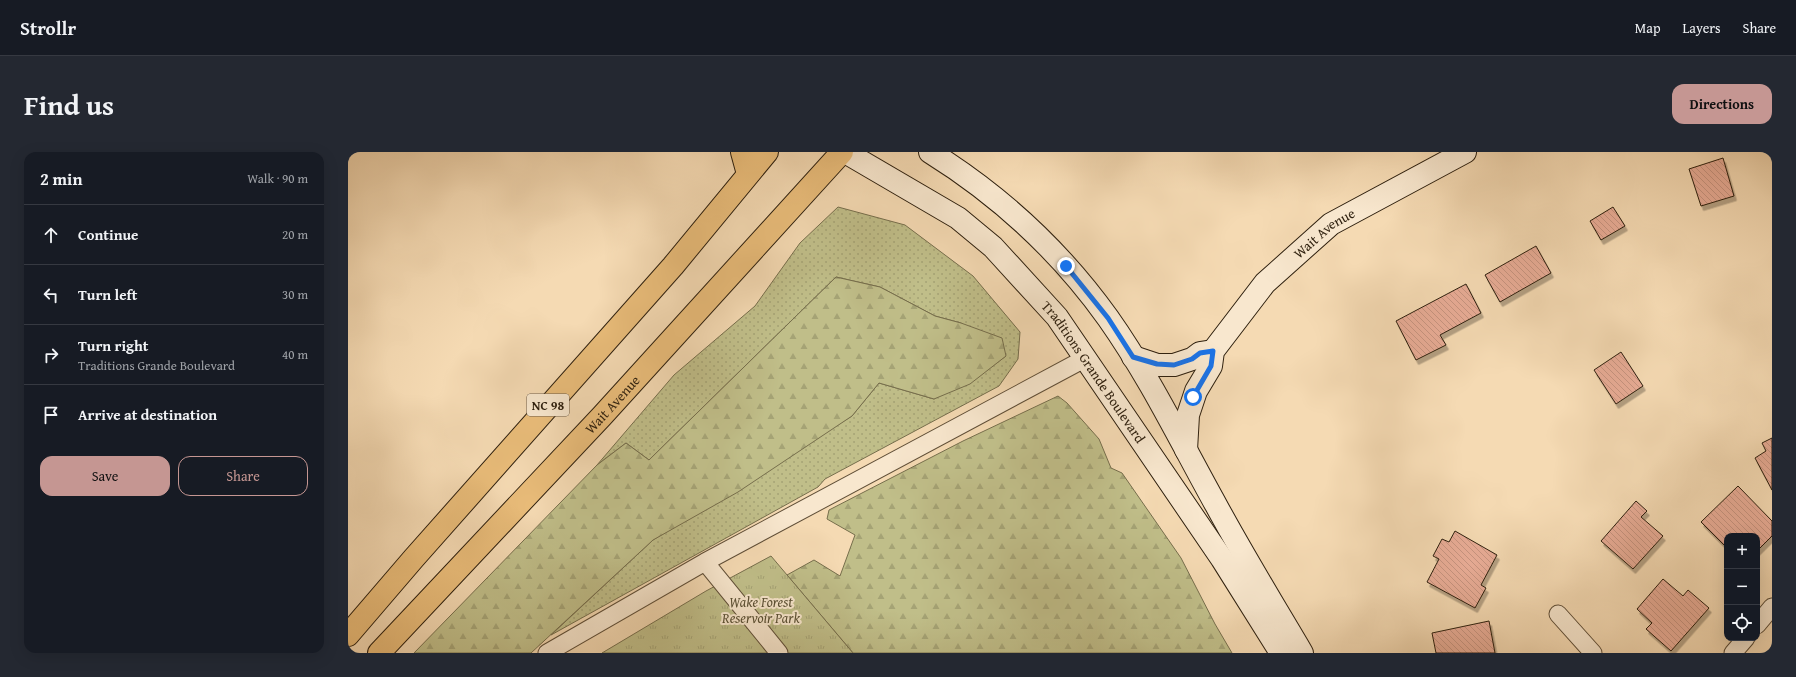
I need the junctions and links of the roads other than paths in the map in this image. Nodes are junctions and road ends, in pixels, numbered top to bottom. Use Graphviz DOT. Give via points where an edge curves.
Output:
graph roads {
  1 [pos="742,152"];
  2 [pos="767,152"];
  3 [pos="844,152"];
  4 [pos="930,152"];
  5 [pos="1465,152"];
  6 [pos="748,174"];
  7 [pos="1213,351"];
  8 [pos="1133,357"];
  9 [pos="1086,358"];
  10 [pos="1186,450"];
  11 [pos="705,562"];
  12 [pos="1772,607"];
  13 [pos="1558,614"];
  14 [pos="1760,621"];
  15 [pos="348,635"];
  16 [pos="1743,641"];
  17 [pos="379,653"];
  18 [pos="547,653"];
  19 [pos="779,653"];
  20 [pos="1281,653"];
  21 [pos="1302,653"];
  22 [pos="1593,653"];
  23 [pos="1733,653"];
  1 -- 6 [label="highway"];
  2 -- 6 [label="highway, NC 98"];
  3 -- 9 [label="main road, Traditions Grande Boulevard" via="943,207 977,233 1057,317"];
  3 -- 17 [label="highway, Wait Avenue" via="602,416"];
  4 -- 8 [label="main road" via="991,193 1033,231 1088,292"];
  5 -- 7 [label="main road, Wait Avenue" via="1331,224 1266,282"];
  6 -- 15 [label="highway, NC 98" via="673,266"];
  7 -- 8 [label="main road" via="1200,353 1192,359 1174,365 1157,364"];
  7 -- 10 [label="main road" via="1211,366 1191,404 1186,428"];
  8 -- 10 [label="main road"];
  9 -- 11 [label="street"];
  9 -- 20 [label="main road, Traditions Grande Boulevard" via="1222,560"];
  10 -- 21 [label="main road" via="1230,532"];
  11 -- 18 [label="street"];
  11 -- 19 [label="street"];
  12 -- 14 [label="street"];
  13 -- 22 [label="street"];
  16 -- 23 [label="street"];
}
